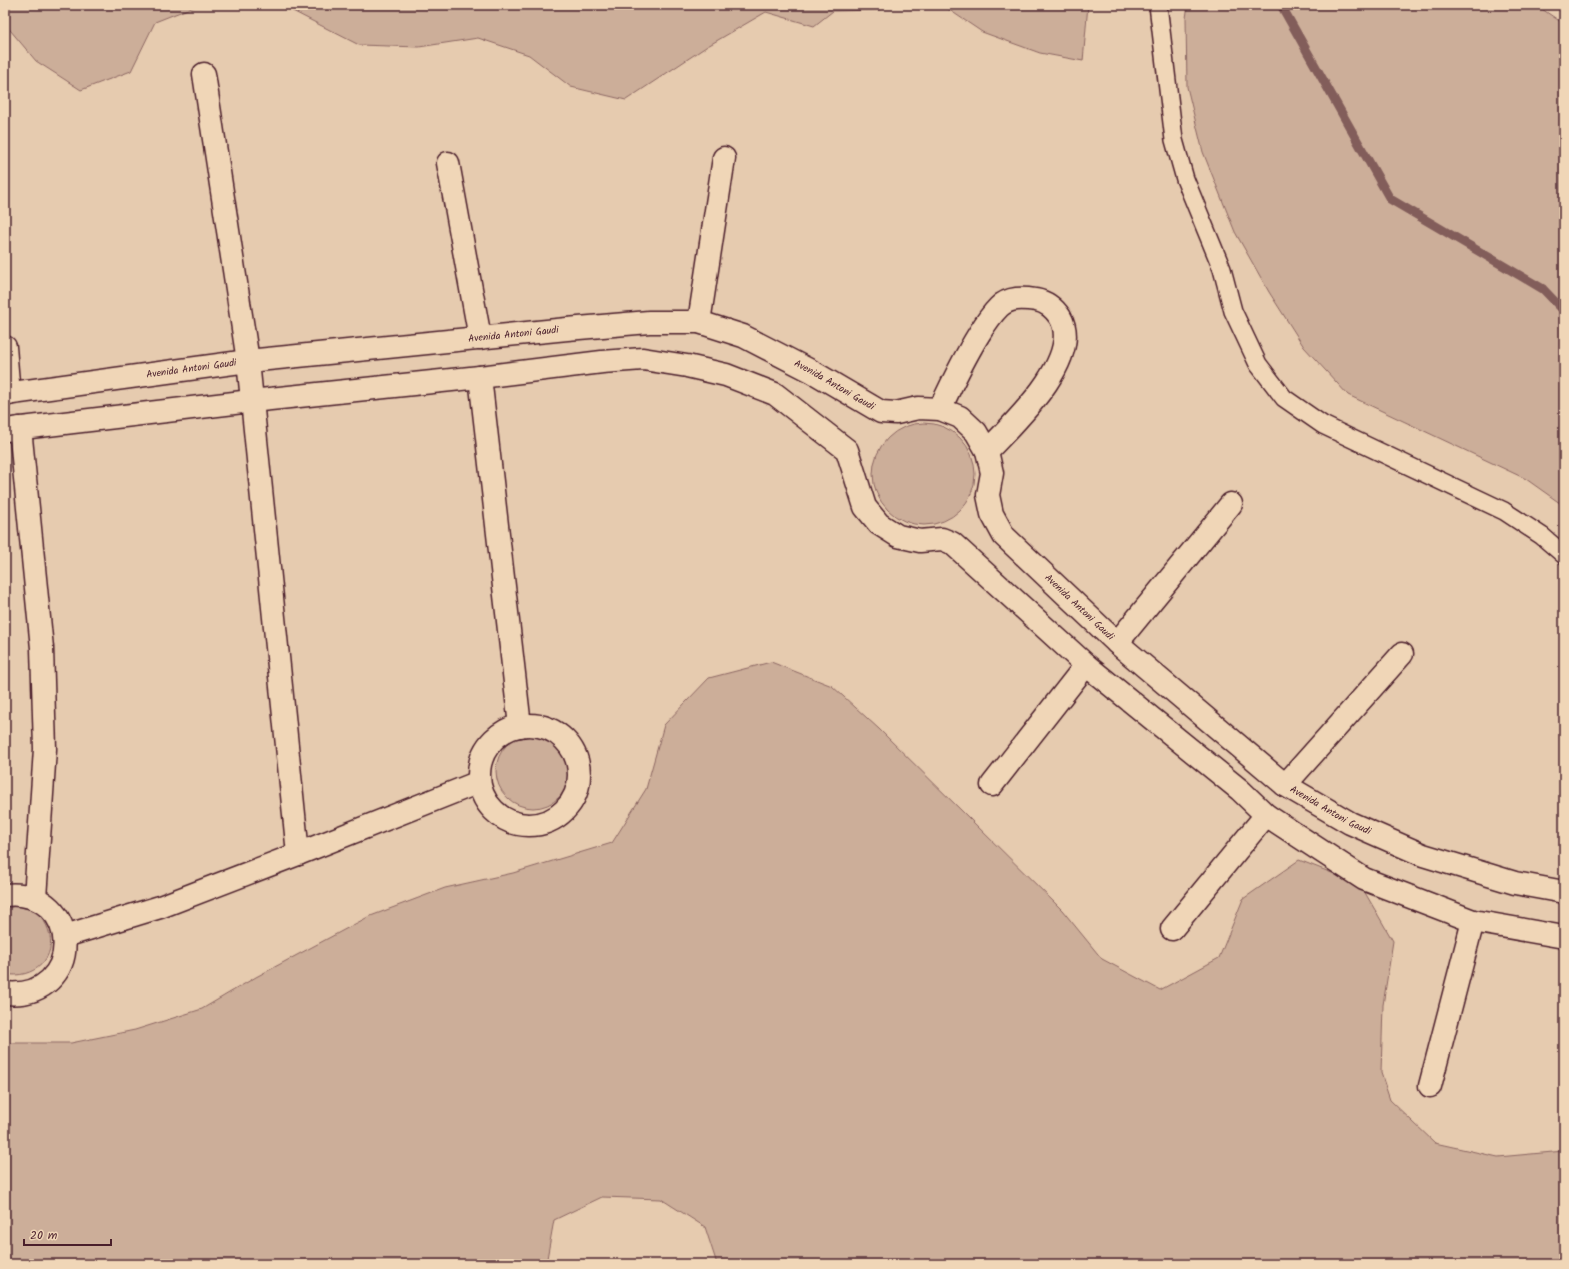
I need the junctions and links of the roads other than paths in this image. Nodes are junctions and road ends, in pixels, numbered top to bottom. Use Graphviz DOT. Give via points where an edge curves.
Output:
graph roads {
  1 [pos="1158,5"];
  2 [pos="204,74"];
  3 [pos="724,158"];
  4 [pos="448,163"];
  5 [pos="699,322"];
  6 [pos="480,338"];
  7 [pos="5,347"];
  8 [pos="248,361"];
  9 [pos="480,377"];
  10 [pos="7,394"];
  11 [pos="251,401"];
  12 [pos="940,409"];
  13 [pos="12,429"];
  14 [pos="987,451"];
  15 [pos="1231,504"];
  16 [pos="1564,555"];
  17 [pos="1117,643"];
  18 [pos="1402,654"];
  19 [pos="1086,665"];
  20 [pos="520,726"];
  21 [pos="479,782"];
  22 [pos="992,785"];
  23 [pos="1285,785"];
  24 [pos="1266,815"];
  25 [pos="298,854"];
  26 [pos="1564,892"];
  27 [pos="5,895"];
  28 [pos="35,898"];
  29 [pos="1473,921"];
  30 [pos="1172,929"];
  31 [pos="65,936"];
  32 [pos="1564,937"];
  33 [pos="5,993"];
  34 [pos="1430,1086"];
  1 -- 16 [label="lane" via="1174,140 1185,179 1222,269 1233,311 1258,364 1284,398 1323,425 1504,511 1542,536"];
  2 -- 8 [label="street"];
  3 -- 5 [label="street"];
  4 -- 6 [label="street"];
  5 -- 6 [label="street, Avenida Antoni Gaudi" via="649,322"];
  5 -- 12 [label="street, Avenida Antoni Gaudi" via="743,336 813,372 881,412 896,414 918,408"];
  6 -- 8 [label="street, Avenida Antoni Gaudi"];
  7 -- 10 [label="street"];
  8 -- 10 [label="street, Avenida Antoni Gaudi"];
  8 -- 11 [label="street"];
  9 -- 11 [label="street"];
  9 -- 19 [label="street" via="643,359 726,375 775,394 847,450 866,507 879,524 898,536 920,541 942,539 952,543"];
  9 -- 20 [label="street"];
  11 -- 13 [label="street"];
  11 -- 25 [label="street"];
  12 -- 14 [label="street, Avenida Antoni Gaudi" via="960,417 976,432"];
  12 -- 14 [label="street" via="967,353 1000,305 1012,299 1025,298 1049,304 1060,317 1064,330 1063,349 1056,368 1044,387"];
  13 -- 28 [label="street" via="42,648 45,749"];
  14 -- 17 [label="street, Avenida Antoni Gaudi" via="992,473 988,495 992,514 1004,536"];
  15 -- 17 [label="street"];
  17 -- 23 [label="street, Avenida Antoni Gaudi"];
  18 -- 23 [label="street"];
  19 -- 22 [label="street"];
  19 -- 24 [label="street" via="1240,790"];
  20 -- 21 [label="street" via="506,730 485,752 479,766"];
  20 -- 21 [label="street" via="537,725 552,730 565,739 574,752 579,767 579,783 568,807 552,820 536,825 521,825 505,819 493,810 483,797"];
  21 -- 25 [label="street"];
  23 -- 26 [label="street, Avenida Antoni Gaudi" via="1350,823 1423,855 1515,884"];
  24 -- 29 [label="street" via="1364,879"];
  24 -- 30 [label="street"];
  25 -- 31 [label="street" via="160,907"];
  27 -- 28 [label="street" via="19,894"];
  28 -- 31 [label="street" via="49,907 59,920"];
  29 -- 32 [label="street"];
  29 -- 34 [label="street"];
  31 -- 33 [label="street" via="65,952 59,968 49,982 35,991"];
}
